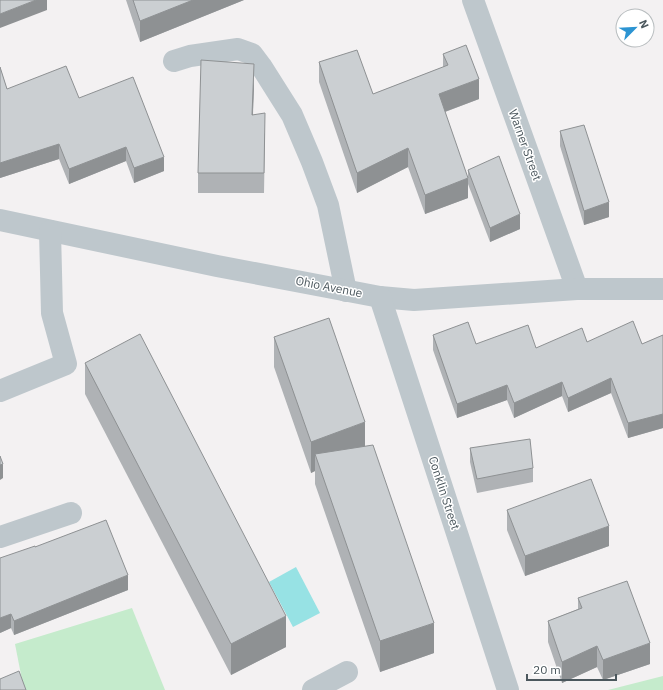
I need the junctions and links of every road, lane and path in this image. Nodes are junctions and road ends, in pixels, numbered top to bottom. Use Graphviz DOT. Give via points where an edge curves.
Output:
graph roads {
  1 [pos="473,0"];
  2 [pos="174,61"];
  3 [pos="0,220"];
  4 [pos="50,231"];
  5 [pos="577,289"];
  6 [pos="663,289"];
  7 [pos="346,291"];
  8 [pos="380,297"];
  9 [pos="0,391"];
  10 [pos="71,512"];
  11 [pos="0,537"];
  12 [pos="347,672"];
  13 [pos="313,690"];
  14 [pos="508,690"];
  1 -- 5 [label="street, Warner Street"];
  2 -- 7 [label="street" via="238,49 252,54 261,66 292,115 312,162 328,205"];
  3 -- 4 [label="street, Ohio Avenue"];
  4 -- 7 [label="street, Ohio Avenue"];
  4 -- 9 [label="street" via="52,313 66,364"];
  5 -- 6 [label="street, Ohio Avenue"];
  5 -- 8 [label="street, Ohio Avenue" via="414,300"];
  7 -- 8 [label="street, Ohio Avenue"];
  8 -- 14 [label="street, Conklin Street"];
  10 -- 11 [label="street"];
  12 -- 13 [label="street"];
}
